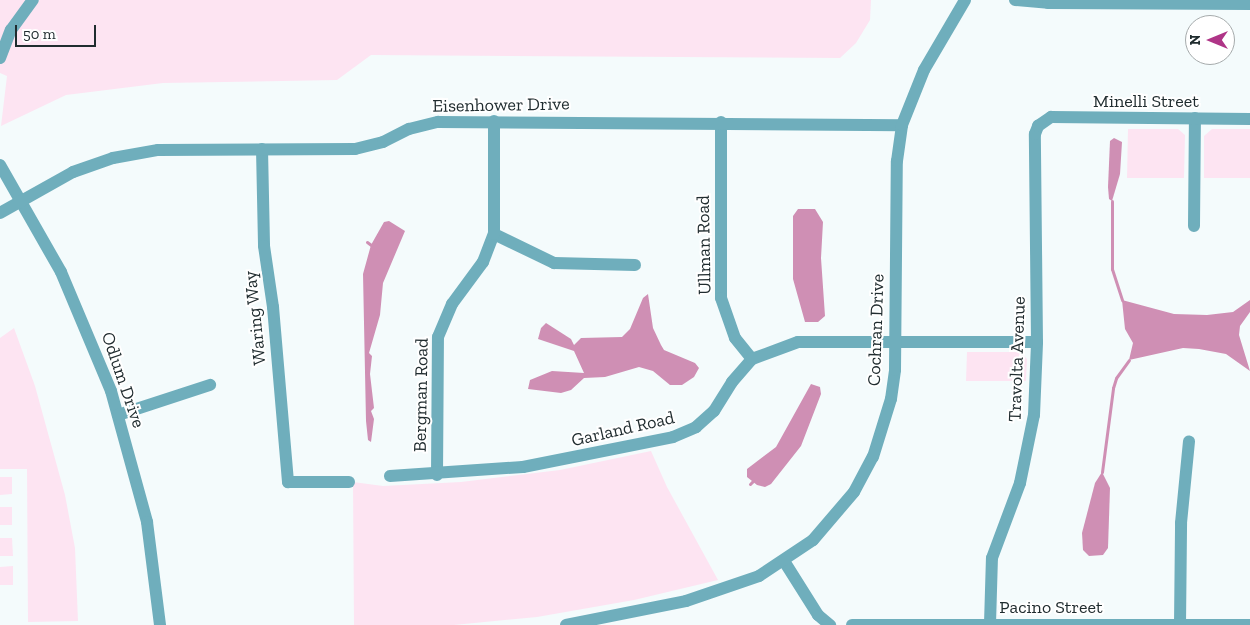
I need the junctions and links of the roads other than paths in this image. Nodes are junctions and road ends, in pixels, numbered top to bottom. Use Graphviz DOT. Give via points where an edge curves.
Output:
graph roads {
  1 [pos="33,0"];
  2 [pos="965,0"];
  3 [pos="1015,0"];
  4 [pos="1103,2"];
  5 [pos="1243,3"];
  6 [pos="0,58"];
  7 [pos="1195,118"];
  8 [pos="1250,119"];
  9 [pos="1043,121"];
  10 [pos="494,122"];
  11 [pos="721,122"];
  12 [pos="902,125"];
  13 [pos="262,150"];
  14 [pos="0,165"];
  15 [pos="21,200"];
  16 [pos="0,213"];
  17 [pos="1194,226"];
  18 [pos="494,234"];
  19 [pos="635,265"];
  20 [pos="895,342"];
  21 [pos="1038,342"];
  22 [pos="752,359"];
  23 [pos="210,385"];
  24 [pos="118,415"];
  25 [pos="1189,440"];
  26 [pos="437,475"];
  27 [pos="390,476"];
  28 [pos="349,482"];
  29 [pos="784,561"];
  30 [pos="990,624"];
  31 [pos="160,625"];
  32 [pos="566,625"];
  33 [pos="830,625"];
  34 [pos="852,625"];
  35 [pos="1180,625"];
  36 [pos="1250,625"];
  1 -- 6 [label="street" via="11,30"];
  2 -- 12 [label="street, Cochran Drive" via="924,70"];
  3 -- 4 [label="street"];
  4 -- 5 [label="street"];
  7 -- 8 [label="street, Minelli Street"];
  7 -- 9 [label="street, Minelli Street" via="1059,117"];
  7 -- 17 [label="street"];
  9 -- 21 [label="street, Travolta Avenue" via="1035,134"];
  10 -- 11 [label="street, Eisenhower Drive"];
  10 -- 13 [label="street, Eisenhower Drive" via="424,124 383,142 356,149"];
  10 -- 18 [label="street, Bergman Road"];
  11 -- 12 [label="street, Eisenhower Drive"];
  11 -- 22 [label="street, Ullman Road" via="721,298 728,323"];
  12 -- 20 [label="street, Cochran Drive" via="896,179"];
  13 -- 15 [label="street, Eisenhower Drive" via="158,150 120,156 73,172"];
  13 -- 28 [label="street, Waring Way" via="264,246 274,314 288,482"];
  14 -- 15 [label="street, Odlum Drive"];
  15 -- 16 [label="street, Eisenhower Drive"];
  15 -- 24 [label="street, Odlum Drive" via="76,304"];
  18 -- 19 [label="street" via="554,263"];
  18 -- 26 [label="street, Bergman Road" via="483,262 452,304 438,337"];
  20 -- 21 [label="street"];
  20 -- 22 [label="street" via="798,342"];
  20 -- 29 [label="street, Cochran Drive" via="891,400 873,458 836,516 813,540"];
  21 -- 30 [label="street, Travolta Avenue" via="1030,441 1020,483 992,558"];
  22 -- 26 [label="street, Garland Road" via="706,420 673,437 585,457"];
  23 -- 24 [label="street"];
  24 -- 31 [label="street, Odlum Drive" via="147,522"];
  25 -- 35 [label="street" via="1181,523"];
  26 -- 27 [label="street, Garland Road"];
  29 -- 32 [label="street, Cochran Drive" via="725,590 642,611"];
  29 -- 33 [label="street" via="818,615"];
  30 -- 34 [label="street, Pacino Street"];
  30 -- 35 [label="street, Pacino Street"];
  35 -- 36 [label="street, Pacino Street"];
}
